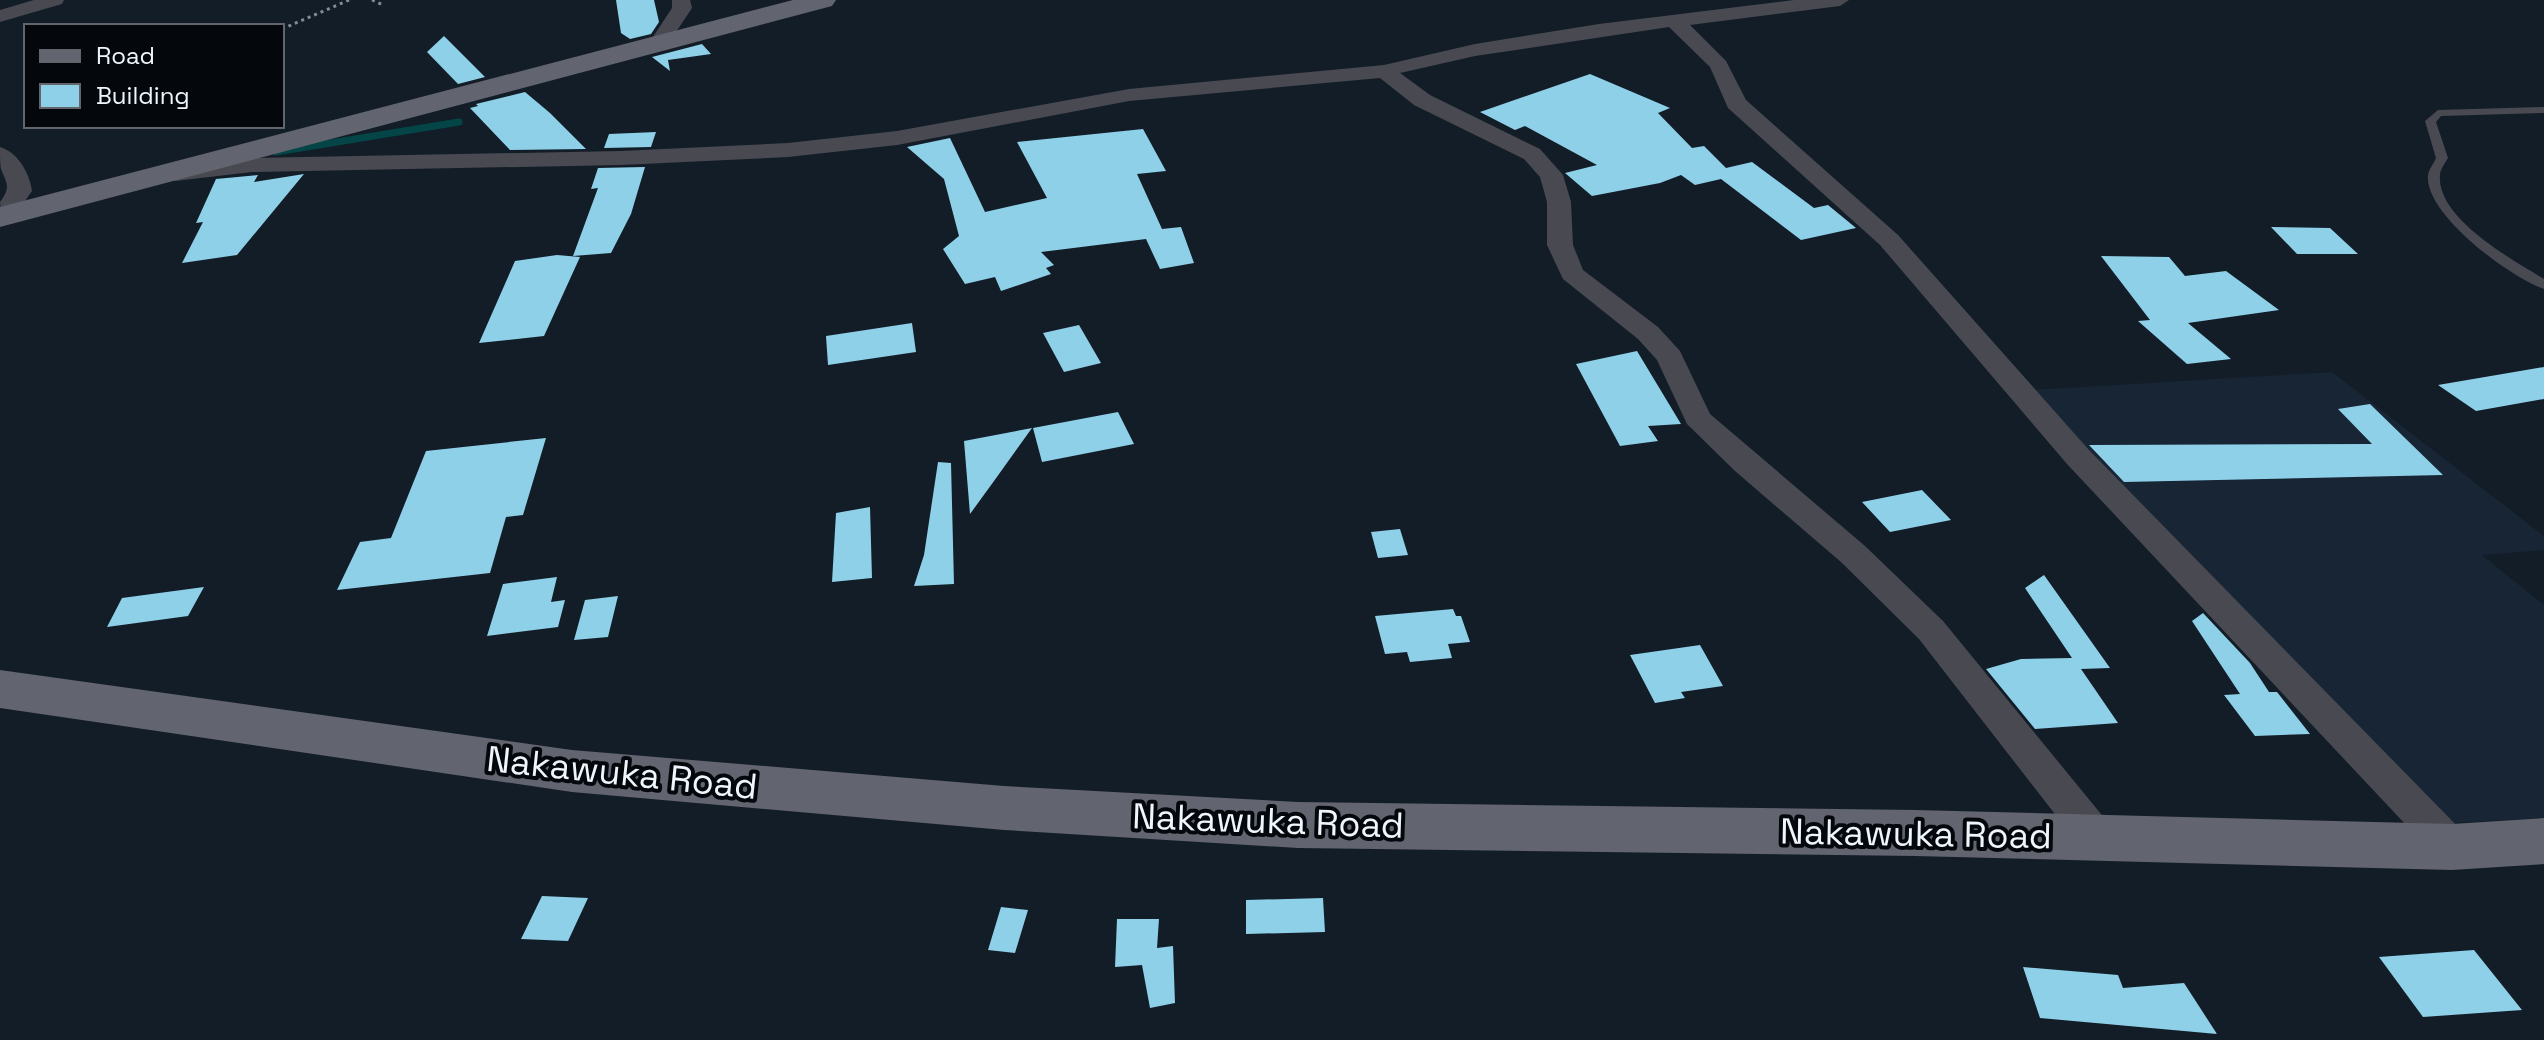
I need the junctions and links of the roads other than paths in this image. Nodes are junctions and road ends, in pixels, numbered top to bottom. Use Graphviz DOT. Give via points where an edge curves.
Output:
graph roads {
  1 [pos="55,0"];
  2 [pos="681,0"];
  3 [pos="823,0"];
  4 [pos="1840,0"];
  5 [pos="0,16"];
  6 [pos="1673,20"];
  7 [pos="659,43"];
  8 [pos="1384,71"];
  9 [pos="2544,110"];
  10 [pos="0,154"];
  11 [pos="164,175"];
  12 [pos="5,207"];
  13 [pos="2544,285"];
  14 [pos="0,689"];
  15 [pos="2096,837"];
  16 [pos="2544,841"];
  17 [pos="2452,847"];
  1 -- 5 [label="street"];
  2 -- 7 [label="street" via="682,8"];
  3 -- 7 [label="main road"];
  4 -- 6 [label="street"];
  6 -- 8 [label="street" via="1475,50"];
  6 -- 17 [label="street" via="1719,61 1736,103 1889,240 2078,457"];
  7 -- 11 [label="main road"];
  8 -- 11 [label="street" via="1129,95 897,138 788,150 252,165"];
  8 -- 15 [label="street" via="1422,100 1532,154 1551,175 1559,202 1560,245 1572,274 1648,333 1670,357 1697,418 1931,630"];
  9 -- 13 [label="lane" via="2438,113 2430,121 2442,158 2434,175 2456,224"];
  10 -- 12 [label="street" via="19,177"];
  11 -- 12 [label="main road"];
  14 -- 15 [label="main road, Nakawuka Road" via="572,771 1004,808 1298,825"];
  15 -- 17 [label="main road, Nakawuka Road"];
  16 -- 17 [label="main road, Nakawuka Road"];
}
